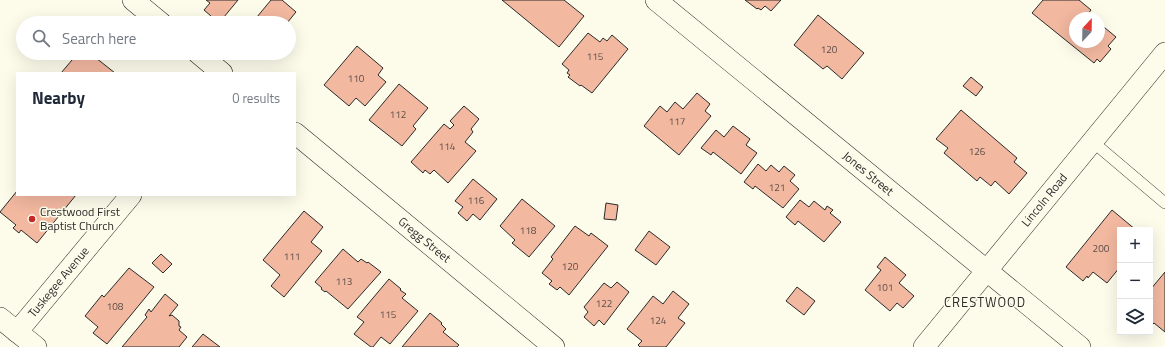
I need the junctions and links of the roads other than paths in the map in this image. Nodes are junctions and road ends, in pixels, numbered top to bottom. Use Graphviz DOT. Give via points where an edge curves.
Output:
graph roads {
  1 [pos="133,0"];
  2 [pos="656,0"];
  3 [pos="152,16"];
  4 [pos="1165,54"];
  5 [pos="206,60"];
  6 [pos="221,72"];
  7 [pos="296,134"];
  8 [pos="1093,142"];
  9 [pos="130,196"];
  10 [pos="1165,203"];
  11 [pos="987,271"];
  12 [pos="0,318"];
  13 [pos="17,332"];
  14 [pos="36,347"];
  15 [pos="554,347"];
  16 [pos="924,347"];
  17 [pos="1080,347"];
  1 -- 3 [label="street"];
  2 -- 11 [label="street, Jones Street"];
  4 -- 8 [label="street, Lincoln Road"];
  5 -- 6 [label="street"];
  7 -- 15 [label="street, Gregg Street"];
  8 -- 10 [label="lane"];
  8 -- 11 [label="street, Lincoln Road"];
  9 -- 13 [label="street, Tuskegee Avenue"];
  11 -- 16 [label="street, Lincoln Road"];
  11 -- 17 [label="street, Jones Street"];
  12 -- 13 [label="street"];
  13 -- 14 [label="street"];
}
